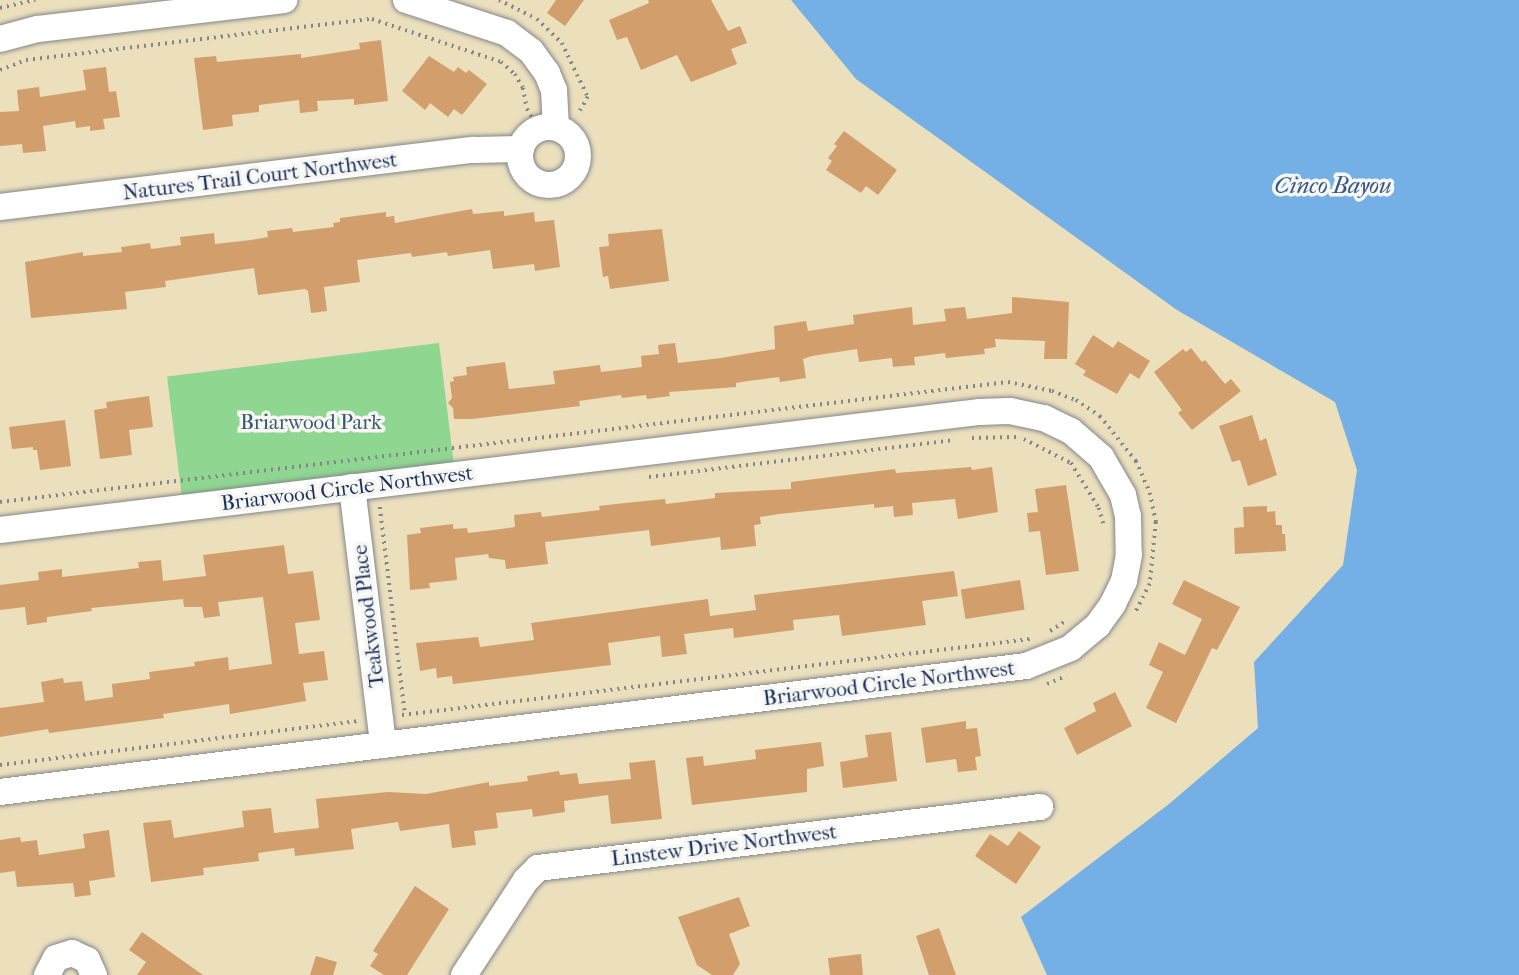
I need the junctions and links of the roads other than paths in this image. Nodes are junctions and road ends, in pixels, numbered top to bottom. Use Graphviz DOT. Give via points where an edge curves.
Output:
graph roads {
  1 [pos="284,0"];
  2 [pos="406,0"];
  3 [pos="0,39"];
  4 [pos="549,128"];
  5 [pos="521,149"];
  6 [pos="0,208"];
  7 [pos="362,501"];
  8 [pos="0,530"];
  9 [pos="383,745"];
  10 [pos="0,792"];
  11 [pos="1040,807"];
  12 [pos="47,975"];
  13 [pos="94,975"];
  14 [pos="464,975"];
  1 -- 3 [label="street" via="38,29"];
  2 -- 4 [label="street" via="507,33 531,51 554,90"];
  4 -- 5 [label="street" via="526,139"];
  4 -- 5 [label="street" via="575,141 578,163 565,181 554,185 532,180 520,160"];
  5 -- 6 [label="street, Natures Trail Court Northwest" via="474,150"];
  7 -- 8 [label="street, Briarwood Circle Northwest"];
  7 -- 9 [label="street, Teakwood Place" via="393,717"];
  7 -- 9 [label="street, Briarwood Circle Northwest" via="967,413 1010,411 1044,418 1089,445 1111,471 1128,516 1129,555 1113,604 1098,625 1071,648 1026,666"];
  9 -- 10 [label="street, Briarwood Circle Northwest"];
  11 -- 14 [label="street, Linstew Drive Northwest" via="538,868"];
  12 -- 13 [label="street" via="56,958 72,953 87,960"];
}
